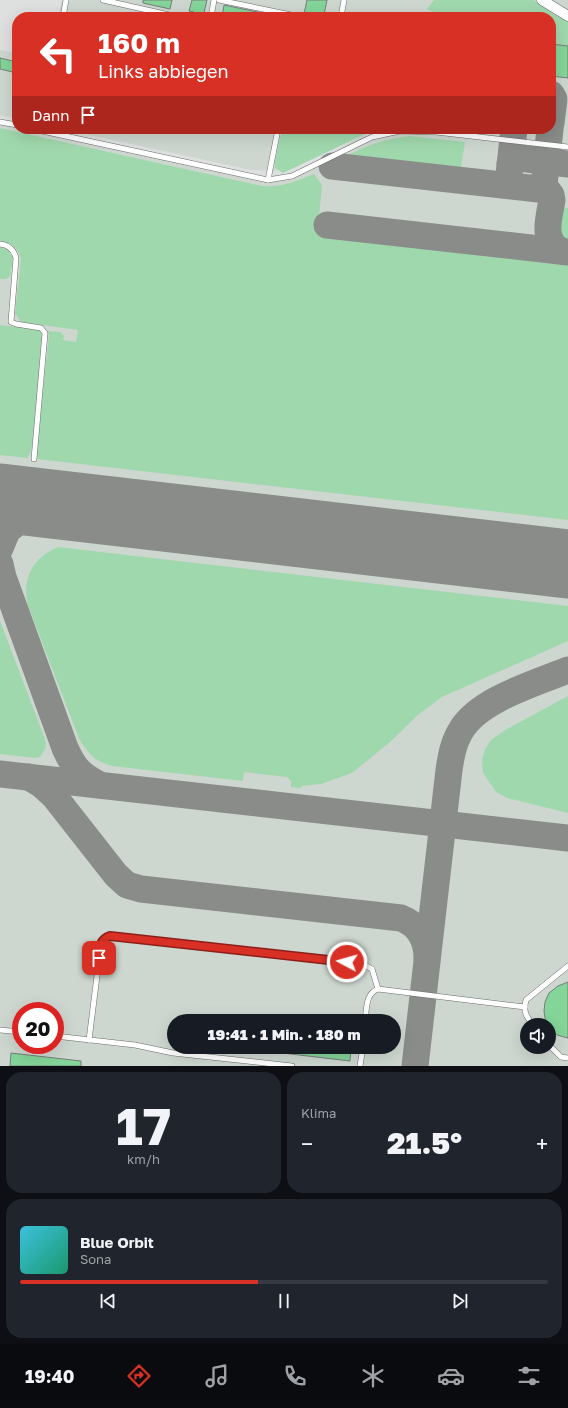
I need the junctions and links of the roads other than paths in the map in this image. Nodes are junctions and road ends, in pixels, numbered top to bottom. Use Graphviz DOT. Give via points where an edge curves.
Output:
graph roads {
  1 [pos="66,0"];
  2 [pos="102,0"];
  3 [pos="214,0"];
  4 [pos="219,0"];
  5 [pos="344,0"];
  6 [pos="542,0"];
  7 [pos="64,12"];
  8 [pos="156,12"];
  9 [pos="211,12"];
  10 [pos="277,12"];
  11 [pos="342,12"];
  12 [pos="568,16"];
  13 [pos="0,122"];
  14 [pos="12,125"];
  15 [pos="58,134"];
  16 [pos="277,134"];
  17 [pos="381,134"];
  18 [pos="454,134"];
  19 [pos="568,147"];
  20 [pos="268,180"];
  21 [pos="0,244"];
  22 [pos="34,459"];
  23 [pos="568,966"];
  24 [pos="378,989"];
  25 [pos="525,1007"];
  26 [pos="366,1014"];
  27 [pos="527,1018"];
  28 [pos="0,1030"];
  29 [pos="12,1031"];
  30 [pos="64,1037"];
  31 [pos="89,1040"];
  32 [pos="556,1052"];
  33 [pos="361,1054"];
  34 [pos="568,1058"];
  35 [pos="292,1066"];
  36 [pos="360,1066"];
  1 -- 7 [label="lane"];
  2 -- 8 [label="lane"];
  3 -- 9 [label="lane"];
  4 -- 10 [label="lane"];
  5 -- 11 [label="lane"];
  6 -- 12 [label="street"];
  13 -- 14 [label="lane"];
  15 -- 20 [label="lane"];
  16 -- 20 [label="lane"];
  17 -- 20 [label="lane" via="292,176"];
  18 -- 19 [label="lane"];
  21 -- 22 [label="lane" via="12,250 16,258 11,322 41,328 45,334"];
  23 -- 25 [label="lane" via="528,997"];
  24 -- 25 [label="lane"];
  24 -- 26 [label="lane" via="369,996"];
  24 -- 31 [label="lane" via="372,969 363,964 110,936 102,940 101,944"];
  25 -- 27 [label="lane"];
  28 -- 29 [label="lane"];
  30 -- 31 [label="lane"];
  31 -- 35 [label="lane" via="135,1045 173,1053"];
  32 -- 34 [label="lane" via="561,1057"];
  33 -- 36 [label="lane"];
}
